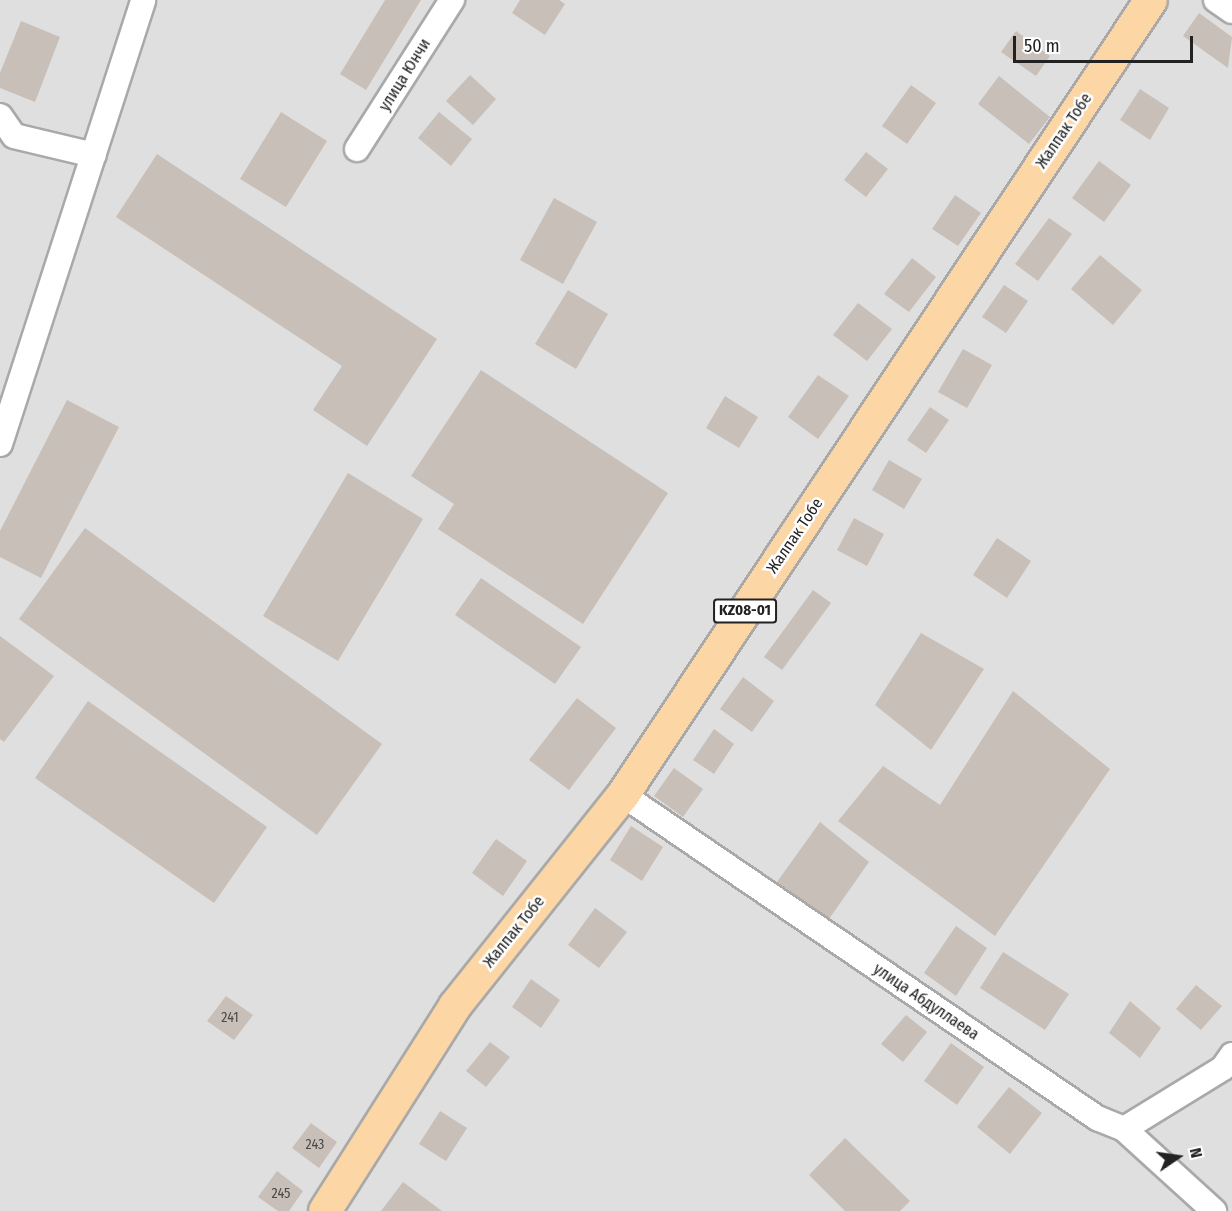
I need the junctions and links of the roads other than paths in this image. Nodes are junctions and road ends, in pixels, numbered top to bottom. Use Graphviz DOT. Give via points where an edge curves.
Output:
graph roads {
  1 [pos="143,0"];
  2 [pos="452,0"];
  3 [pos="1151,0"];
  4 [pos="1216,0"];
  5 [pos="1232,11"];
  6 [pos="0,116"];
  7 [pos="357,149"];
  8 [pos="94,155"];
  9 [pos="0,444"];
  10 [pos="623,795"];
  11 [pos="1232,1055"];
  12 [pos="1124,1129"];
  13 [pos="325,1211"];
  14 [pos="1214,1211"];
  1 -- 8 [label="street"];
  2 -- 7 [label="street, улица Юнчи"];
  3 -- 10 [label="main road, Жалпак Тобе / KZ08-01"];
  4 -- 5 [label="street"];
  6 -- 8 [label="street" via="14,136"];
  8 -- 9 [label="street"];
  10 -- 12 [label="street, улица Абдуллаева" via="1097,1118"];
  10 -- 13 [label="main road, Жалпак Тобе / KZ08-01" via="455,1006"];
  11 -- 12 [label="street" via="1223,1068"];
  12 -- 14 [label="street, улица Абдуллаева"];
}
